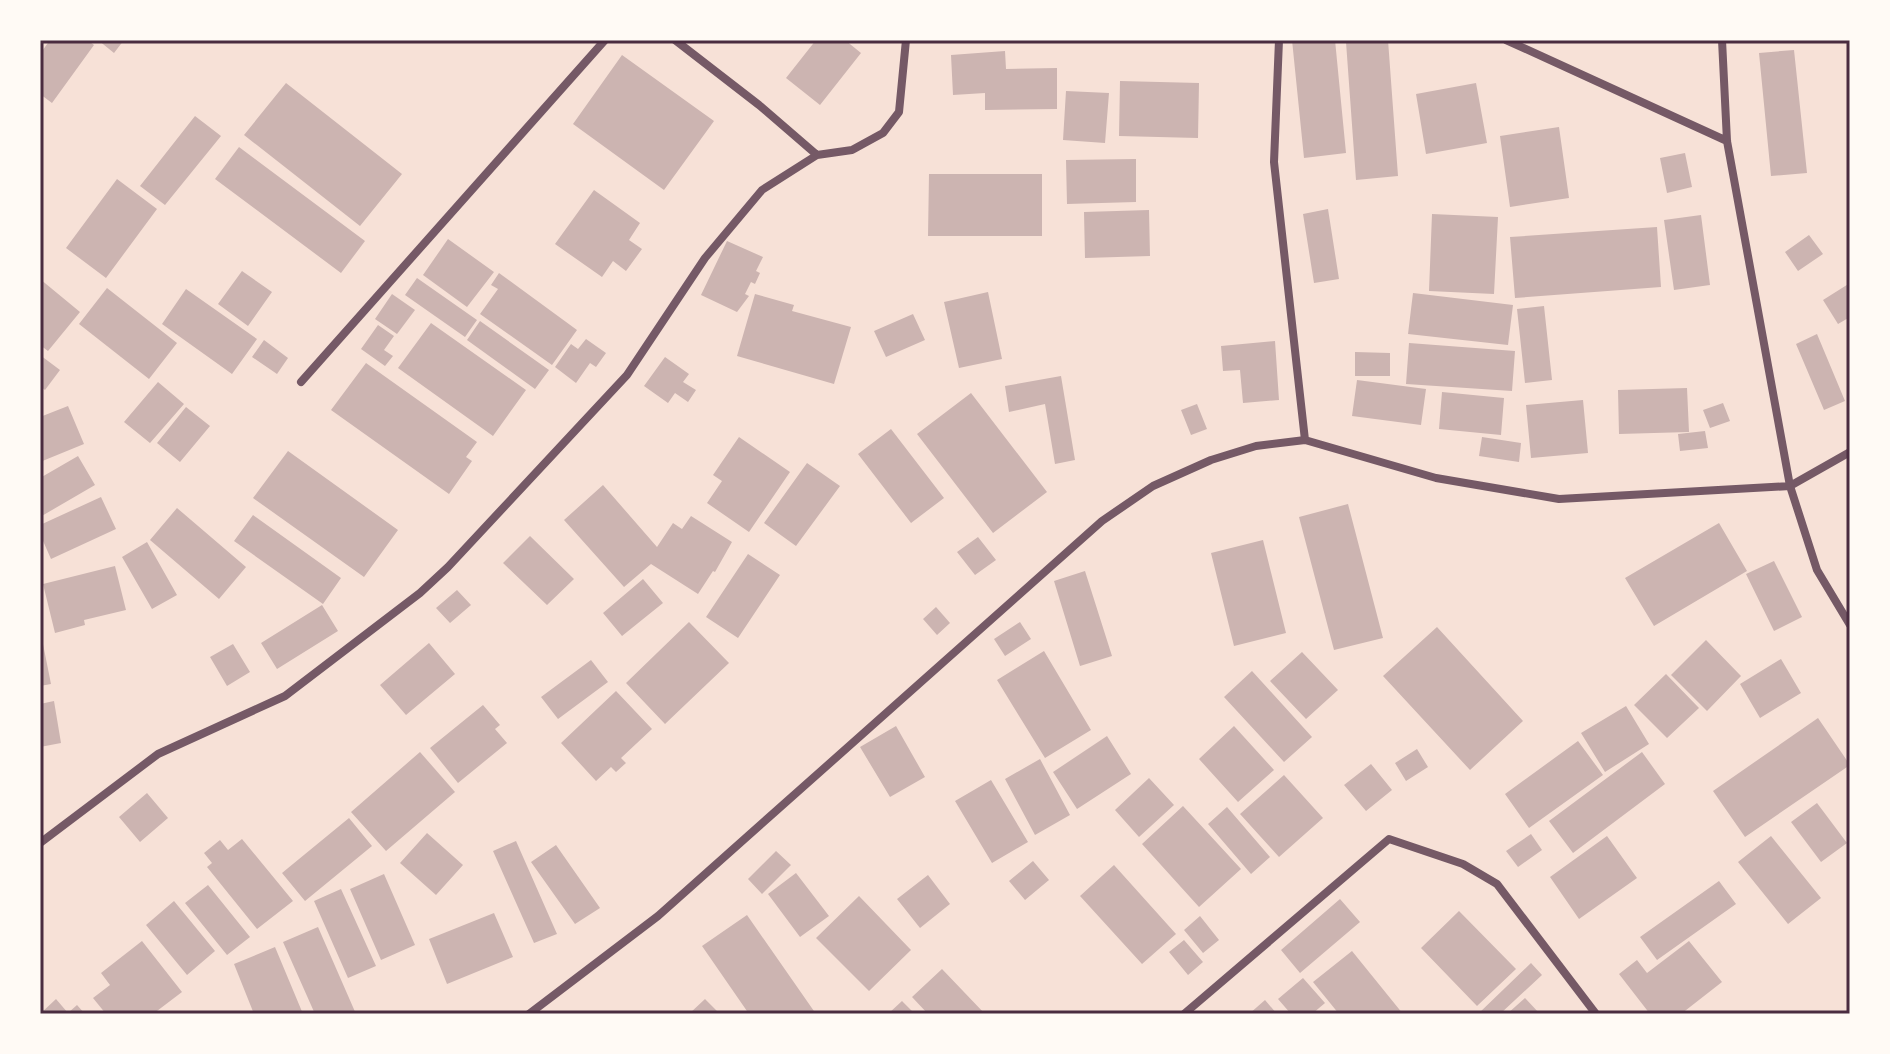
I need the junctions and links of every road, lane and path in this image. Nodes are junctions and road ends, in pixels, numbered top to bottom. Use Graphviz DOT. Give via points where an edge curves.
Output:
graph roads {
  1 [pos="605,40"];
  2 [pos="675,40"];
  3 [pos="906,40"];
  4 [pos="1279,40"];
  5 [pos="1506,40"];
  6 [pos="1722,40"];
  7 [pos="1727,141"];
  8 [pos="817,155"];
  9 [pos="301,382"];
  10 [pos="1305,440"];
  11 [pos="1850,452"];
  12 [pos="1790,486"];
  13 [pos="1850,625"];
  14 [pos="40,843"];
  15 [pos="529,1014"];
  16 [pos="1184,1014"];
  17 [pos="1596,1014"];
  1 -- 9 [label="street"];
  2 -- 8 [label="street"];
  3 -- 8 [label="street" via="899,112 883,133 852,150"];
  4 -- 10 [label="street" via="1274,162"];
  5 -- 7 [label="street"];
  6 -- 7 [label="street"];
  7 -- 12 [label="street"];
  8 -- 14 [label="street" via="762,190 705,258 627,375 420,593 285,696 158,754"];
  10 -- 12 [label="street" via="1436,478 1559,499"];
  10 -- 15 [label="street" via="1256,446 1211,460 1153,486 1102,521 658,916"];
  11 -- 12 [label="street"];
  12 -- 13 [label="street" via="1817,570"];
  16 -- 17 [label="street" via="1389,839 1463,864 1497,884"];
}
